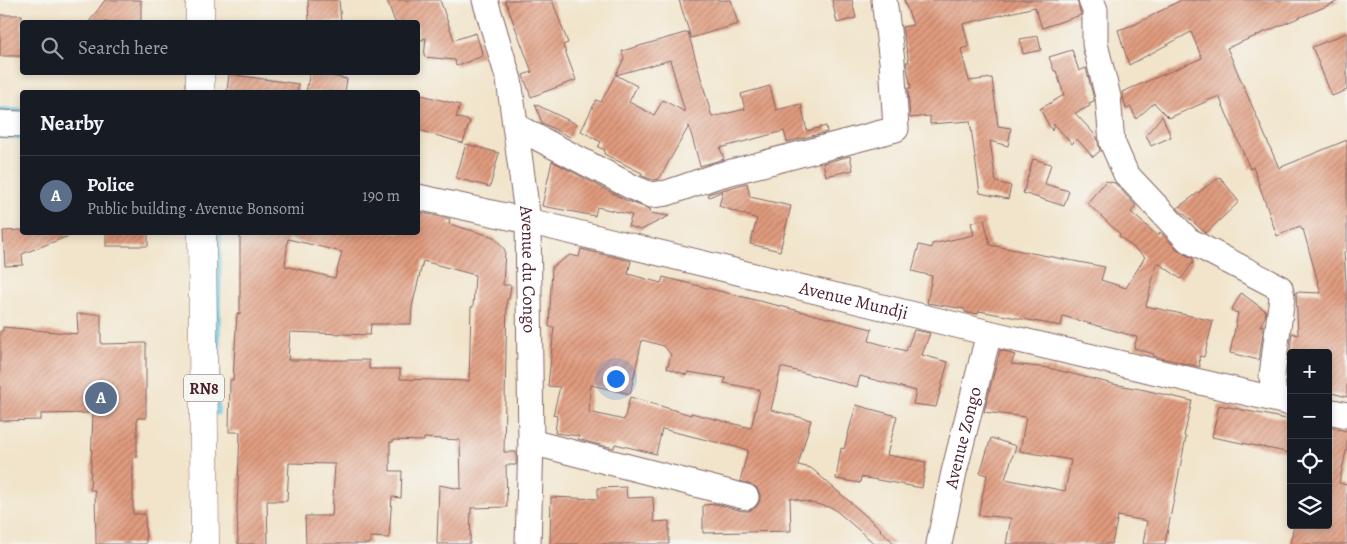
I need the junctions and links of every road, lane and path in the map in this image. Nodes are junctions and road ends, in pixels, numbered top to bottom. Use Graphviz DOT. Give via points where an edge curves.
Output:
graph roads {
  1 [pos="200,0"];
  2 [pos="485,0"];
  3 [pos="884,0"];
  4 [pos="1091,0"];
  5 [pos="200,20"];
  6 [pos="200,75"];
  7 [pos="200,90"];
  8 [pos="0,123"];
  9 [pos="20,124"];
  10 [pos="517,127"];
  11 [pos="420,196"];
  12 [pos="528,221"];
  13 [pos="202,235"];
  14 [pos="990,333"];
  15 [pos="1282,401"];
  16 [pos="1332,412"];
  17 [pos="1347,415"];
  18 [pos="531,442"];
  19 [pos="746,497"];
  20 [pos="205,544"];
  21 [pos="528,544"];
  22 [pos="938,544"];
  1 -- 5 [label="main road"];
  2 -- 10 [label="street, Avenue du Congo" via="509,80"];
  3 -- 10 [label="street" via="896,128 651,195"];
  4 -- 15 [label="street" via="1095,10 1096,44 1108,97 1112,142 1126,174 1188,240 1280,288 1282,297 1272,376"];
  6 -- 7 [label="main road"];
  8 -- 9 [label="street"];
  10 -- 12 [label="street, Avenue du Congo"];
  11 -- 12 [label="street, Avenue Mundji"];
  12 -- 14 [label="street, Avenue Mundji"];
  12 -- 18 [label="street, Avenue du Congo"];
  13 -- 20 [label="main road, RN8"];
  14 -- 15 [label="street, Avenue Mundji"];
  14 -- 22 [label="street, Avenue Zongo"];
  16 -- 17 [label="street"];
  18 -- 19 [label="street"];
  18 -- 21 [label="street, Avenue du Congo"];
}
